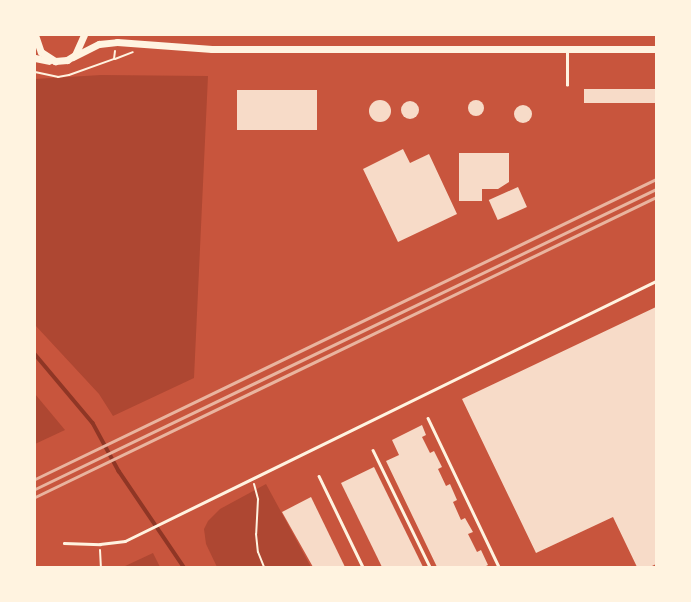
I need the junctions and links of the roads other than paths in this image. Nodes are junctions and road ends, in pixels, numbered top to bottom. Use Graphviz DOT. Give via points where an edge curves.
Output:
graph roads {
  1 [pos="35,35"];
  2 [pos="84,35"];
  3 [pos="567,49"];
  4 [pos="656,50"];
  5 [pos="73,57"];
  6 [pos="35,58"];
  7 [pos="55,61"];
  8 [pos="566,85"];
  9 [pos="656,281"];
  10 [pos="428,418"];
  11 [pos="373,450"];
  12 [pos="319,476"];
  13 [pos="64,543"];
  14 [pos="363,567"];
  15 [pos="430,567"];
  16 [pos="499,567"];
  1 -- 7 [label="main road" via="41,52"];
  2 -- 5 [label="main road" via="80,49"];
  3 -- 4 [label="main road"];
  3 -- 5 [label="main road" via="206,49 117,42 98,44"];
  3 -- 8 [label="lane"];
  5 -- 7 [label="main road"];
  6 -- 7 [label="main road"];
  9 -- 13 [label="lane" via="125,541 100,544"];
  10 -- 16 [label="lane"];
  11 -- 15 [label="lane"];
  12 -- 14 [label="lane"];
}
